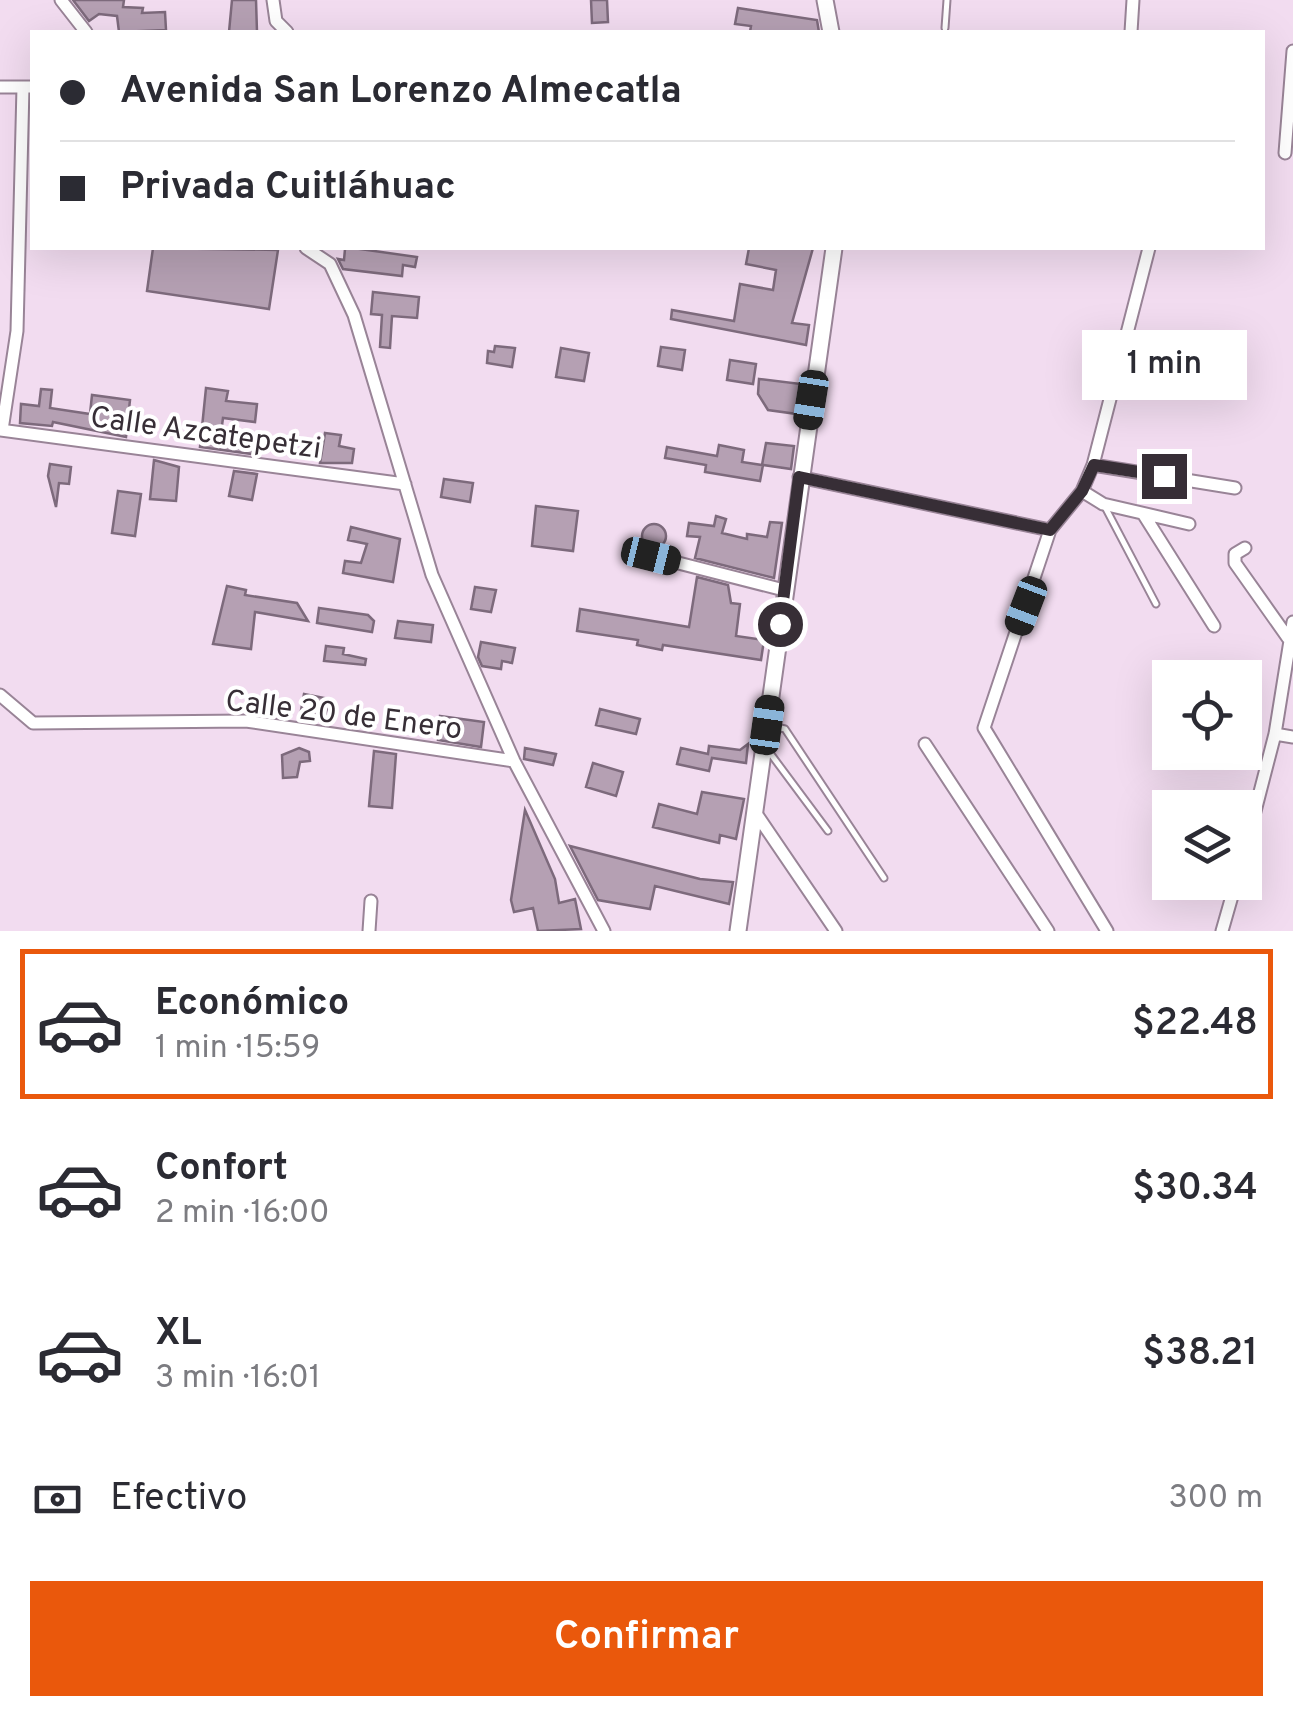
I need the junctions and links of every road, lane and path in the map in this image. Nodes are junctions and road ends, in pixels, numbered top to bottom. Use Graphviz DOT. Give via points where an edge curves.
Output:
graph roads {
  1 [pos="61,0"];
  2 [pos="273,0"];
  3 [pos="825,0"];
  4 [pos="947,0"];
  5 [pos="1133,0"];
  6 [pos="946,28"];
  7 [pos="84,30"];
  8 [pos="285,30"];
  9 [pos="831,30"];
  10 [pos="1131,30"];
  11 [pos="1293,52"];
  12 [pos="28,87"];
  13 [pos="0,88"];
  14 [pos="1286,153"];
  15 [pos="309,250"];
  16 [pos="834,250"];
  17 [pos="1148,250"];
  18 [pos="1,430"];
  19 [pos="1094,465"];
  20 [pos="799,477"];
  21 [pos="404,484"];
  22 [pos="1235,488"];
  23 [pos="1082,491"];
  24 [pos="1103,504"];
  25 [pos="1144,515"];
  26 [pos="1189,524"];
  27 [pos="1050,530"];
  28 [pos="1245,548"];
  29 [pos="651,556"];
  30 [pos="784,590"];
  31 [pos="1156,604"];
  32 [pos="1293,622"];
  33 [pos="1214,626"];
  34 [pos="1288,638"];
  35 [pos="1288,672"];
  36 [pos="0,695"];
  37 [pos="767,725"];
  38 [pos="1276,734"];
  39 [pos="1293,737"];
  40 [pos="925,744"];
  41 [pos="764,746"];
  42 [pos="514,761"];
  43 [pos="1261,790"];
  44 [pos="755,812"];
  45 [pos="828,831"];
  46 [pos="884,878"];
  47 [pos="1231,900"];
  48 [pos="371,901"];
  49 [pos="369,931"];
  50 [pos="604,931"];
  51 [pos="738,931"];
  52 [pos="836,931"];
  53 [pos="1048,931"];
  54 [pos="1107,931"];
  55 [pos="1222,931"];
  1 -- 7 [label="street"];
  2 -- 8 [label="street" via="276,21"];
  3 -- 9 [label="main road"];
  4 -- 6 [label="lane"];
  5 -- 10 [label="street"];
  11 -- 14 [label="street"];
  12 -- 13 [label="street"];
  12 -- 18 [label="street" via="17,331"];
  15 -- 21 [label="street" via="330,264 354,315"];
  16 -- 20 [label="main road"];
  17 -- 19 [label="street"];
  18 -- 21 [label="street, Calle Azcatepetzi"];
  19 -- 22 [label="street"];
  19 -- 23 [label="street"];
  20 -- 27 [label="street"];
  20 -- 30 [label="main road"];
  21 -- 42 [label="street" via="432,574"];
  23 -- 24 [label="street"];
  23 -- 27 [label="street"];
  24 -- 25 [label="street"];
  24 -- 31 [label="lane"];
  25 -- 26 [label="street"];
  25 -- 33 [label="street"];
  27 -- 54 [label="street" via="984,728"];
  28 -- 34 [label="street" via="1235,563"];
  29 -- 30 [label="street"];
  30 -- 37 [label="main road"];
  32 -- 34 [label="street"];
  34 -- 35 [label="street"];
  35 -- 38 [label="street"];
  36 -- 42 [label="street, Calle 20 de Enero" via="34,723 246,722"];
  37 -- 41 [label="main road"];
  37 -- 46 [label="lane" via="785,729"];
  38 -- 39 [label="street"];
  38 -- 43 [label="street"];
  40 -- 53 [label="street"];
  41 -- 44 [label="main road"];
  41 -- 45 [label="lane"];
  42 -- 50 [label="street"];
  44 -- 51 [label="main road"];
  44 -- 52 [label="street"];
  47 -- 55 [label="street"];
  48 -- 49 [label="street"];
}
